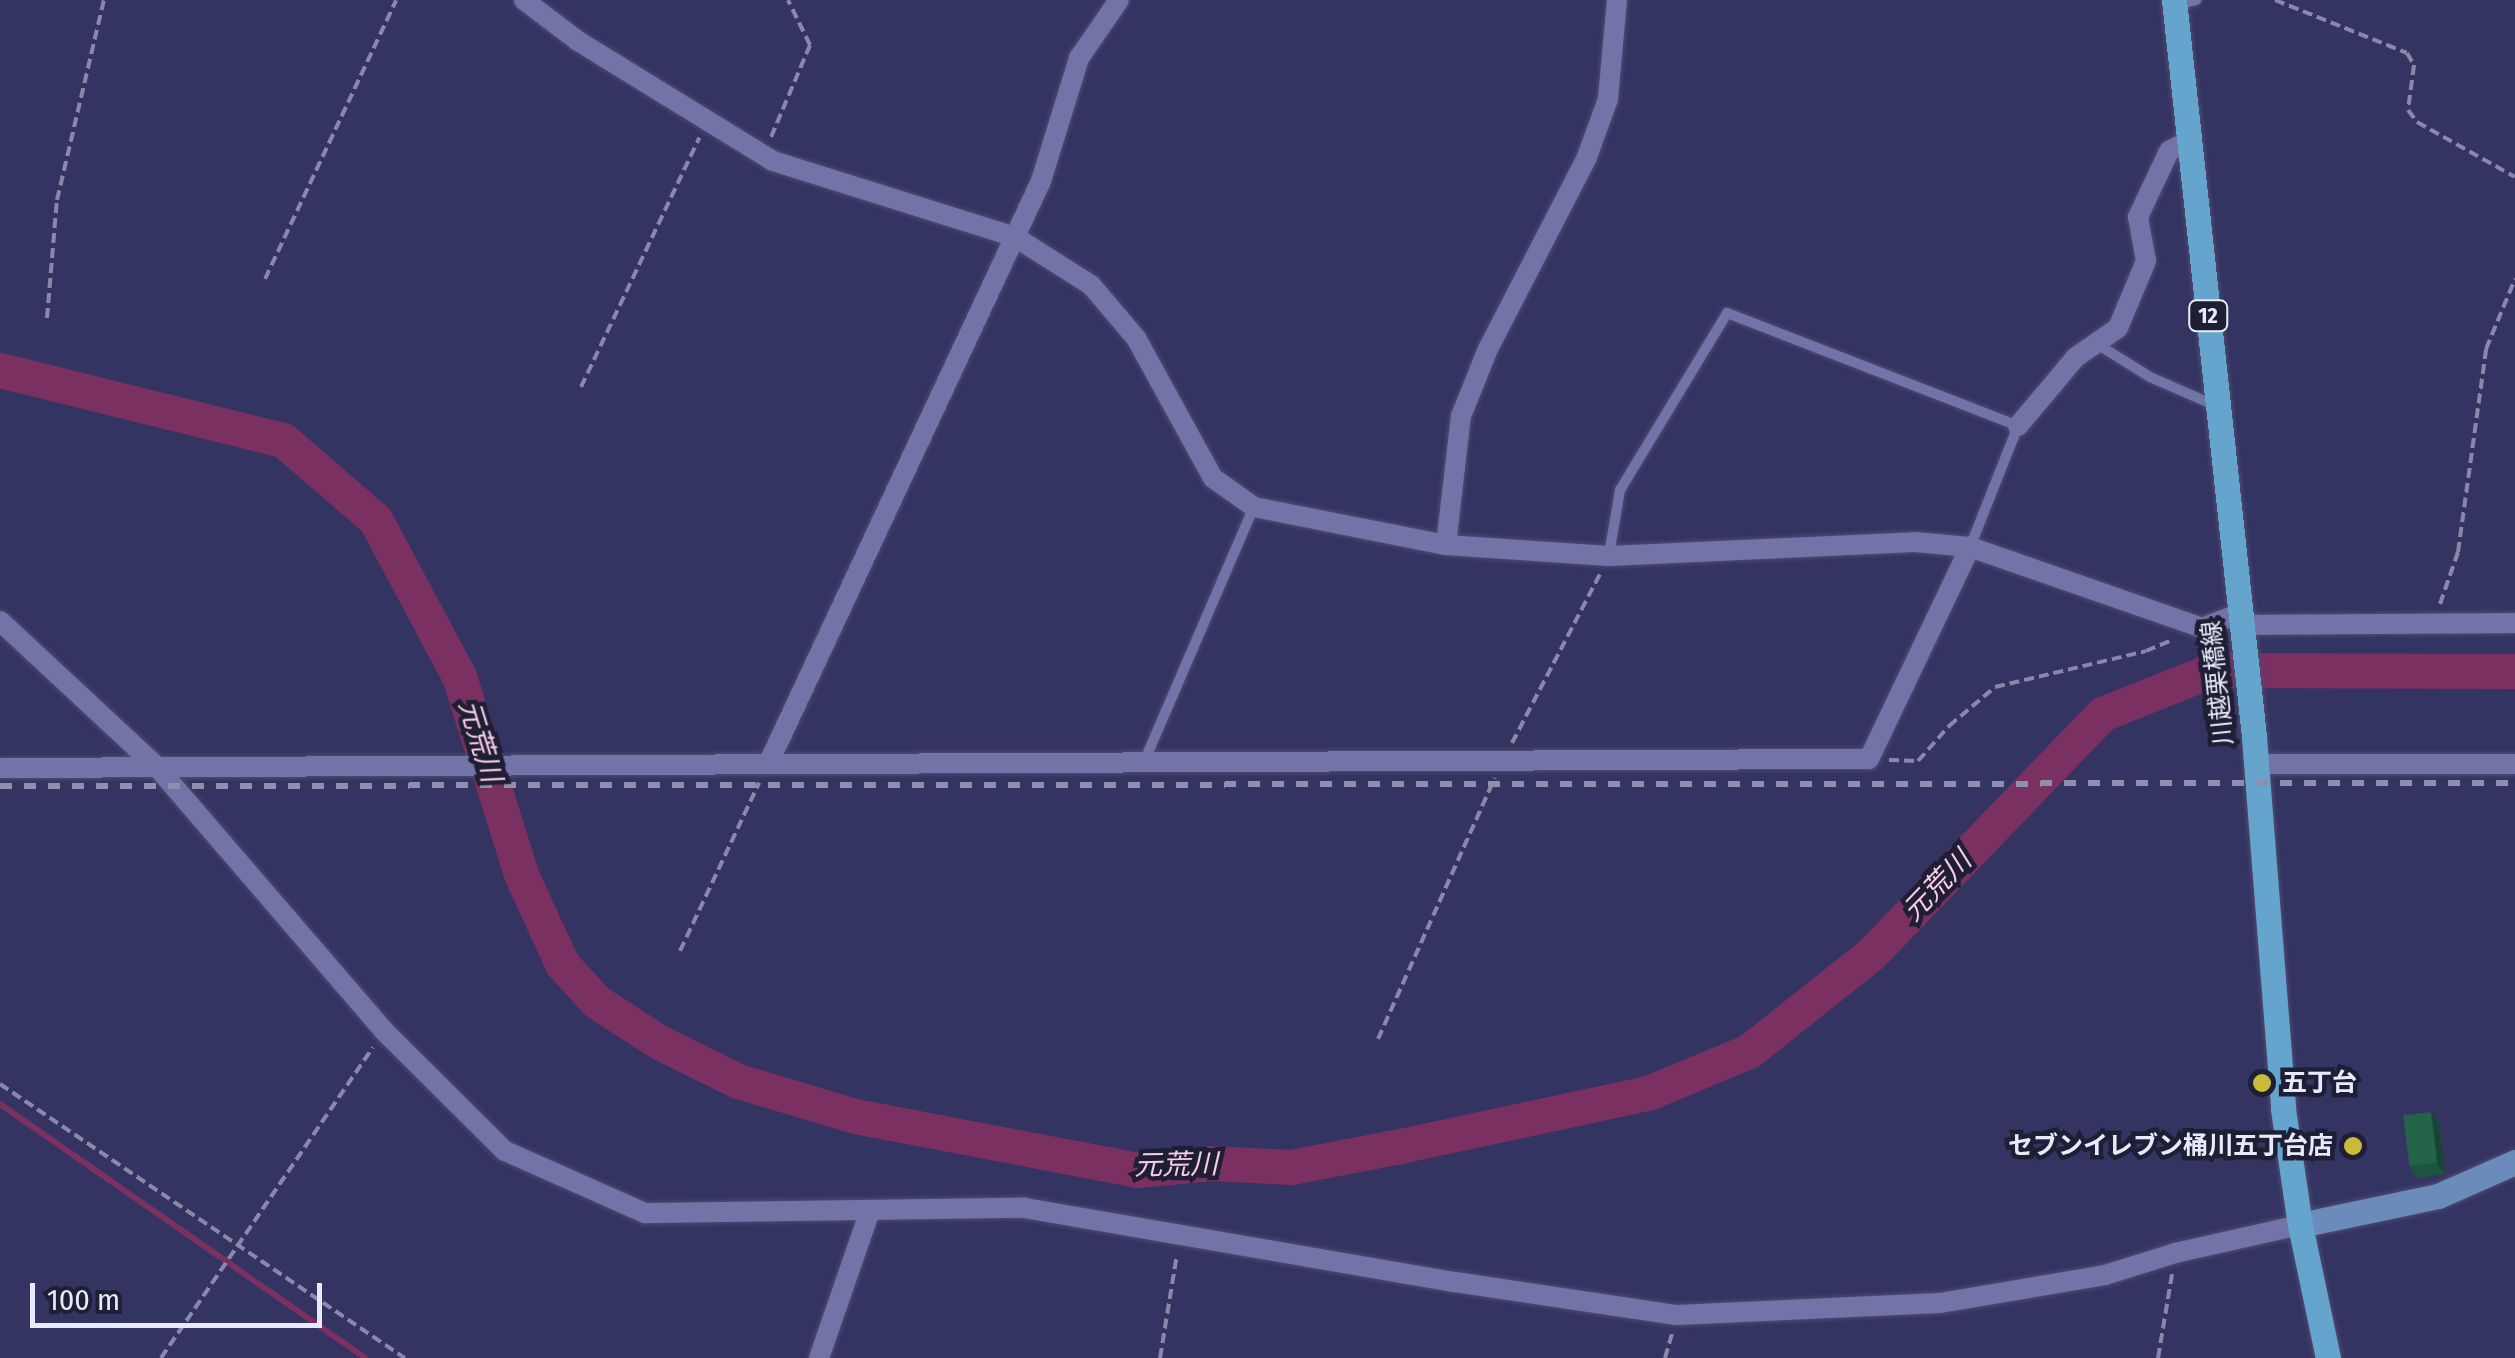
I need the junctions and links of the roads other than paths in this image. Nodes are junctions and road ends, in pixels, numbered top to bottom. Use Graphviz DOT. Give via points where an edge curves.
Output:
graph roads {
  1 [pos="524,0"];
  2 [pos="1119,0"];
  3 [pos="1616,0"];
  4 [pos="2182,2"];
  5 [pos="2189,140"];
  6 [pos="1016,238"];
  7 [pos="2096,343"];
  8 [pos="2218,406"];
  9 [pos="2018,426"];
  10 [pos="1254,507"];
  11 [pos="1446,545"];
  12 [pos="1970,547"];
  13 [pos="1609,556"];
  14 [pos="0,622"];
  15 [pos="2241,623"];
  16 [pos="2515,623"];
  17 [pos="769,762"];
  18 [pos="1144,762"];
  19 [pos="2256,764"];
  20 [pos="2515,764"];
  21 [pos="0,768"];
  22 [pos="158,768"];
  23 [pos="2515,1162"];
  24 [pos="870,1211"];
  25 [pos="2300,1226"];
  26 [pos="820,1358"];
  27 [pos="2328,1358"];
  1 -- 6 [label="street" via="578,41 763,155"];
  2 -- 6 [label="street" via="1079,58"];
  3 -- 11 [label="street" via="1608,99 1592,143 1461,416"];
  4 -- 5 [label="main road, 川越栗橋線 / 12"];
  5 -- 7 [label="street" via="2168,152 2138,216 2146,260 2118,328"];
  5 -- 8 [label="main road, 川越栗橋線 / 12"];
  6 -- 10 [label="street" via="1091,284 1136,338 1212,478"];
  6 -- 17 [label="street"];
  7 -- 8 [label="lane" via="2150,377"];
  7 -- 9 [label="street"];
  8 -- 15 [label="main road, 川越栗橋線 / 12"];
  9 -- 12 [label="lane"];
  9 -- 13 [label="lane" via="1727,314 1620,490"];
  10 -- 11 [label="street"];
  10 -- 18 [label="lane"];
  11 -- 13 [label="street"];
  12 -- 13 [label="street" via="1915,542"];
  12 -- 15 [label="street" via="2202,628"];
  12 -- 18 [label="street" via="1869,759"];
  14 -- 22 [label="street"];
  15 -- 16 [label="street"];
  15 -- 19 [label="main road, 川越栗橋線 / 12"];
  17 -- 18 [label="street"];
  17 -- 22 [label="street"];
  19 -- 20 [label="street"];
  19 -- 25 [label="main road, 川越栗橋線 / 12" via="2274,1026"];
  21 -- 22 [label="street"];
  22 -- 24 [label="street" via="384,1031 506,1151 645,1213"];
  23 -- 25 [label="street" via="2438,1196"];
  24 -- 25 [label="street" via="1026,1208 1677,1315 1940,1303 2104,1275"];
  24 -- 26 [label="street"];
  25 -- 27 [label="main road, 川越栗橋線 / 12"];
}
